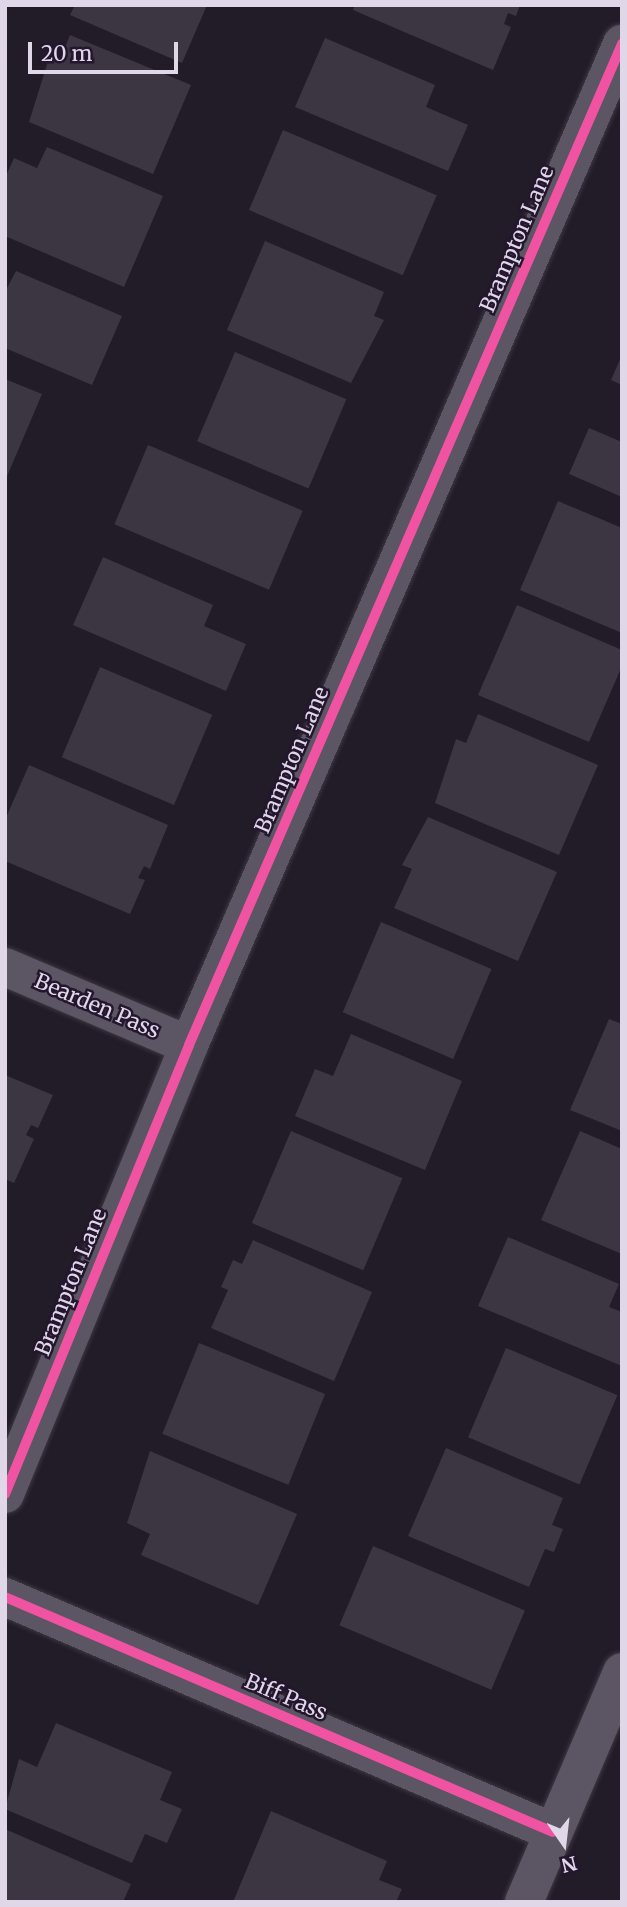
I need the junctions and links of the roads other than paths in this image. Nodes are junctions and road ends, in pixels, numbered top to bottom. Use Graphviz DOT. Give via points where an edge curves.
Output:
graph roads {
  1 [pos="622,44"];
  2 [pos="5,967"];
  3 [pos="189,1045"];
  4 [pos="5,1494"];
  5 [pos="5,1597"];
  6 [pos="622,1672"];
  7 [pos="553,1832"];
  8 [pos="524,1902"];
  1 -- 3 [label="street, Brampton Lane"];
  2 -- 3 [label="street, Bearden Pass"];
  3 -- 4 [label="street, Brampton Lane"];
  5 -- 7 [label="street, Biff Pass"];
  6 -- 7 [label="street"];
  7 -- 8 [label="street"];
}
